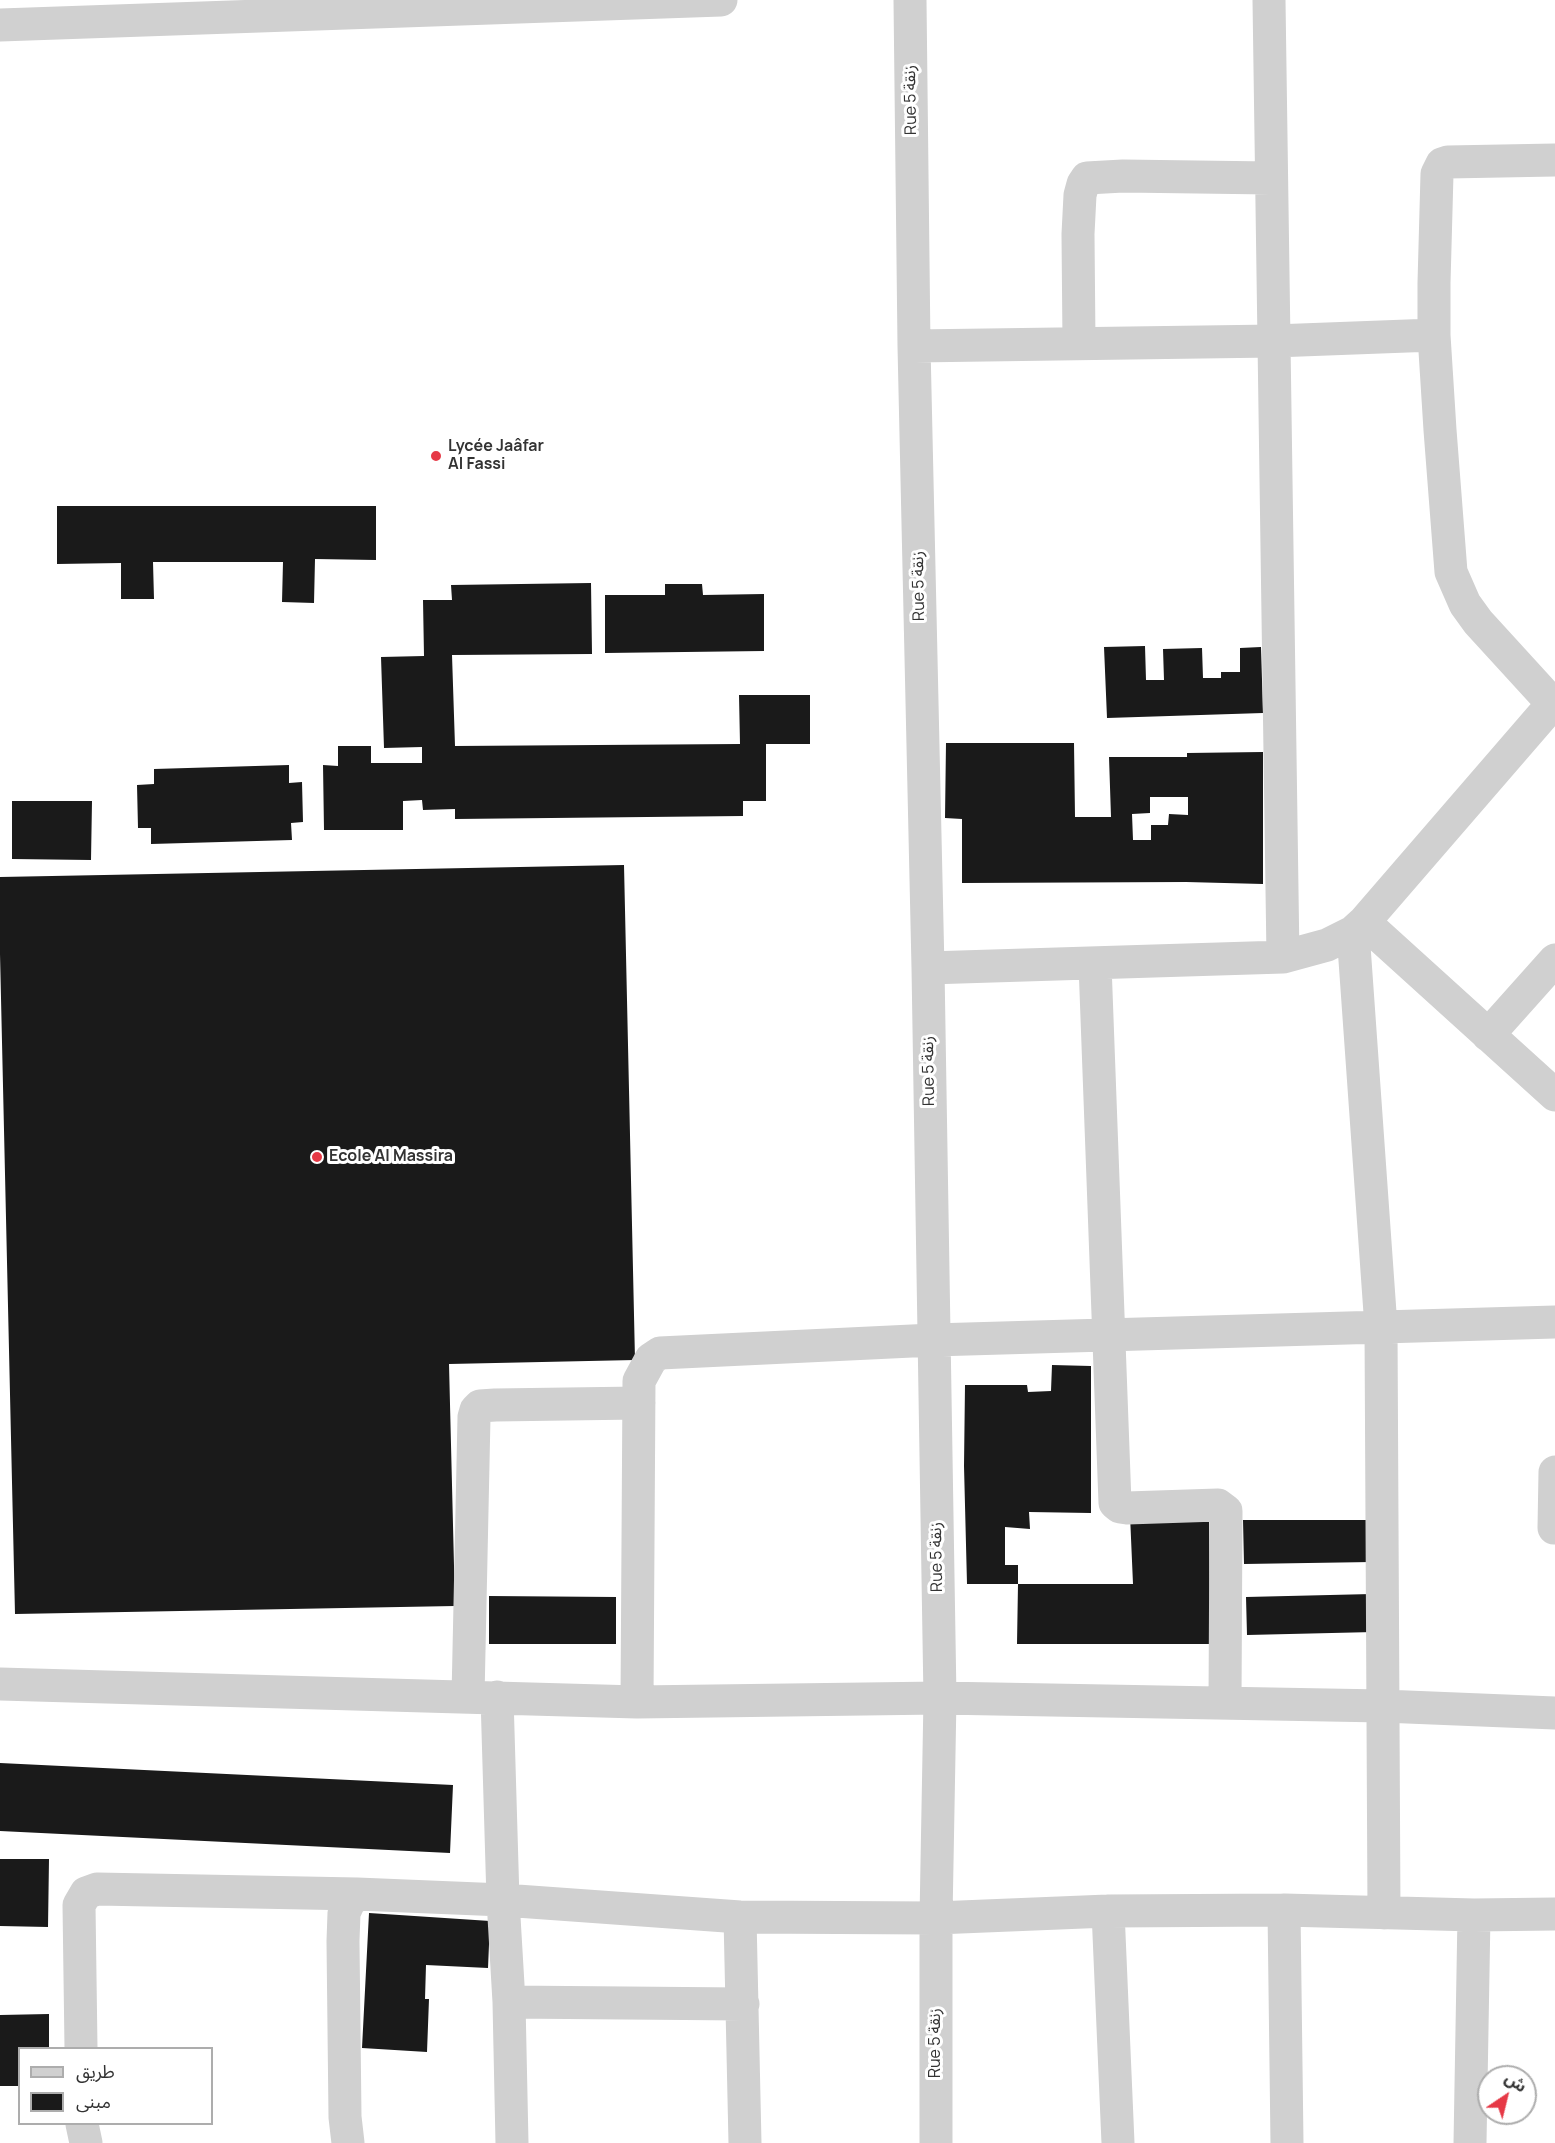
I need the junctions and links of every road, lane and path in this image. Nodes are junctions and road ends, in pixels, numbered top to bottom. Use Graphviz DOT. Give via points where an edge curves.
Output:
graph roads {
  1 [pos="721,0"];
  2 [pos="910,0"];
  3 [pos="1269,0"];
  4 [pos="0,25"];
  5 [pos="1555,160"];
  6 [pos="1271,178"];
  7 [pos="1434,335"];
  8 [pos="1274,341"];
  9 [pos="1079,343"];
  10 [pos="914,346"];
  11 [pos="1554,703"];
  12 [pos="1358,927"];
  13 [pos="1283,957"];
  14 [pos="1555,960"];
  15 [pos="1095,964"];
  16 [pos="928,968"];
  17 [pos="1488,1035"];
  18 [pos="1555,1095"];
  19 [pos="1555,1322"];
  20 [pos="1381,1327"];
  21 [pos="1109,1335"];
  22 [pos="933,1340"];
  23 [pos="639,1403"];
  24 [pos="1555,1472"];
  25 [pos="1554,1528"];
  26 [pos="0,1684"];
  27 [pos="483,1697"];
  28 [pos="940,1698"];
  29 [pos="1555,1701"];
  30 [pos="637,1702"];
  31 [pos="1225,1702"];
  32 [pos="1383,1706"];
  33 [pos="1516,1710"];
  34 [pos="1555,1713"];
  35 [pos="357,1894"];
  36 [pos="503,1900"];
  37 [pos="1284,1910"];
  38 [pos="1108,1911"];
  39 [pos="1384,1913"];
  40 [pos="1555,1914"];
  41 [pos="1474,1915"];
  42 [pos="740,1917"];
  43 [pos="936,1918"];
  44 [pos="509,2002"];
  45 [pos="743,2004"];
  46 [pos="81,2047"];
  47 [pos="82,2125"];
  48 [pos="86,2143"];
  49 [pos="348,2143"];
  50 [pos="512,2143"];
  51 [pos="745,2143"];
  52 [pos="936,2143"];
  53 [pos="1118,2143"];
  54 [pos="1287,2143"];
  55 [pos="1470,2143"];
  1 -- 4 [label="street"];
  2 -- 10 [label="street, Rue 5 زنقة"];
  3 -- 6 [label="street"];
  5 -- 7 [label="street" via="1442,164 1437,174"];
  6 -- 8 [label="street"];
  6 -- 9 [label="street" via="1087,178 1080,195"];
  7 -- 8 [label="street"];
  7 -- 11 [label="street" via="1451,572 1478,622"];
  8 -- 9 [label="street"];
  8 -- 13 [label="street"];
  9 -- 10 [label="street"];
  10 -- 16 [label="street, Rue 5 زنقة"];
  11 -- 12 [label="street"];
  12 -- 13 [label="street" via="1327,945"];
  12 -- 17 [label="street"];
  12 -- 20 [label="street"];
  13 -- 15 [label="street"];
  14 -- 17 [label="street"];
  15 -- 16 [label="street"];
  15 -- 21 [label="street"];
  16 -- 22 [label="street, Rue 5 زنقة"];
  17 -- 18 [label="street"];
  19 -- 20 [label="street"];
  20 -- 21 [label="street"];
  20 -- 32 [label="street"];
  21 -- 22 [label="street"];
  21 -- 31 [label="street" via="1115,1503 1127,1508 1218,1505 1226,1511"];
  22 -- 23 [label="street" via="660,1353 651,1359 639,1381"];
  22 -- 28 [label="street, Rue 5 زنقة"];
  23 -- 27 [label="street" via="488,1405 476,1410"];
  23 -- 30 [label="street"];
  24 -- 25 [label="street"];
  26 -- 27 [label="street"];
  27 -- 30 [label="street"];
  27 -- 36 [label="street"];
  28 -- 30 [label="street"];
  28 -- 31 [label="street"];
  28 -- 43 [label="street, Rue 5 زنقة"];
  29 -- 33 [label="street"];
  31 -- 32 [label="street"];
  32 -- 33 [label="street"];
  32 -- 39 [label="street"];
  33 -- 34 [label="street"];
  35 -- 36 [label="street"];
  35 -- 46 [label="street" via="97,1889 86,1893 79,1905"];
  35 -- 49 [label="street" via="344,1913"];
  36 -- 42 [label="street"];
  36 -- 44 [label="street"];
  37 -- 38 [label="street"];
  37 -- 39 [label="street"];
  37 -- 54 [label="street"];
  38 -- 43 [label="street"];
  38 -- 53 [label="street"];
  39 -- 41 [label="street"];
  40 -- 41 [label="street"];
  41 -- 55 [label="street"];
  42 -- 43 [label="street"];
  42 -- 45 [label="street"];
  43 -- 52 [label="street, Rue 5 زنقة"];
  44 -- 45 [label="street"];
  44 -- 50 [label="street"];
  45 -- 51 [label="street"];
  47 -- 48 [label="street"];
}
